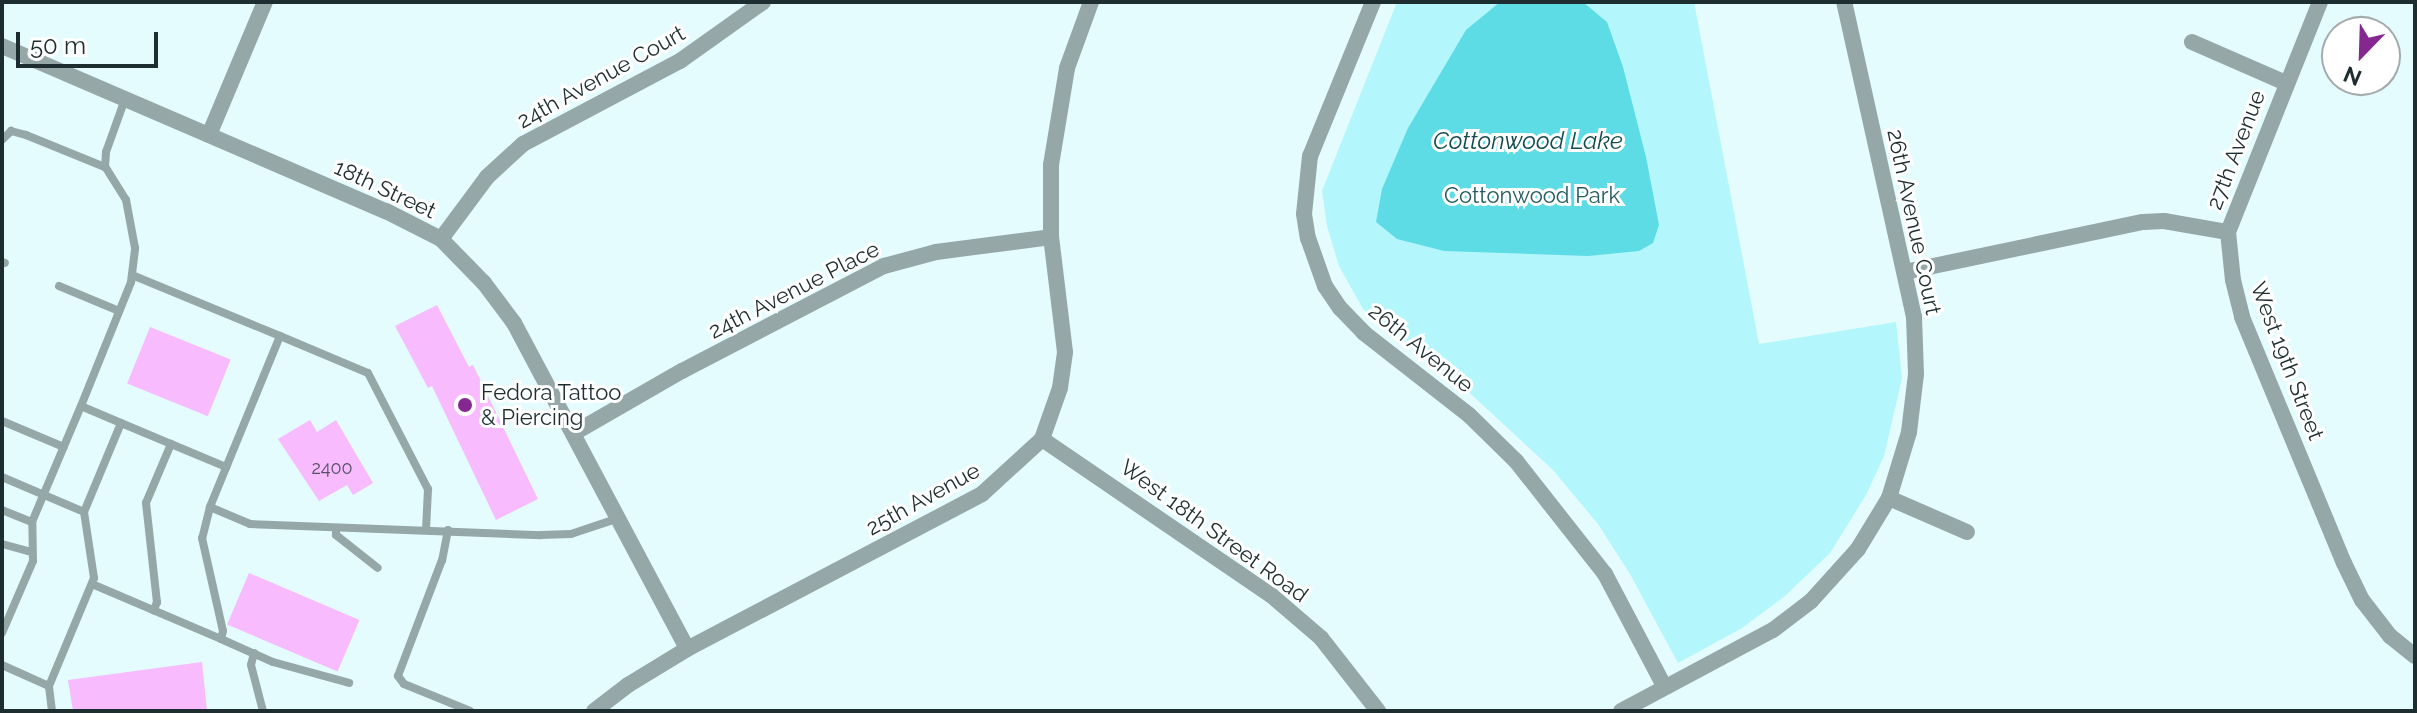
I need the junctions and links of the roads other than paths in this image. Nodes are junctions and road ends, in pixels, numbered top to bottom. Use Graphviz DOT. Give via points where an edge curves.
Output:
graph roads {
  1 [pos="265,2"];
  2 [pos="763,2"];
  3 [pos="1091,2"];
  4 [pos="1373,2"];
  5 [pos="1844,2"];
  6 [pos="2320,2"];
  7 [pos="2192,42"];
  8 [pos="2,46"];
  9 [pos="2286,83"];
  10 [pos="125,99"];
  11 [pos="209,135"];
  12 [pos="2,140"];
  13 [pos="105,167"];
  14 [pos="2228,232"];
  15 [pos="1051,237"];
  16 [pos="441,239"];
  17 [pos="1905,272"];
  18 [pos="132,275"];
  19 [pos="59,286"];
  20 [pos="119,311"];
  21 [pos="280,336"];
  22 [pos="81,406"];
  23 [pos="2,421"];
  24 [pos="121,423"];
  25 [pos="574,433"];
  26 [pos="1042,439"];
  27 [pos="171,444"];
  28 [pos="64,447"];
  29 [pos="226,467"];
  30 [pos="2,477"];
  31 [pos="42,495"];
  32 [pos="1889,498"];
  33 [pos="210,507"];
  34 [pos="2,510"];
  35 [pos="84,512"];
  36 [pos="620,518"];
  37 [pos="32,522"];
  38 [pos="336,529"];
  39 [pos="426,530"];
  40 [pos="448,530"];
  41 [pos="1967,532"];
  42 [pos="2,544"];
  43 [pos="31,552"];
  44 [pos="378,568"];
  45 [pos="92,584"];
  46 [pos="154,610"];
  47 [pos="2,633"];
  48 [pos="221,639"];
  49 [pos="687,649"];
  50 [pos="254,653"];
  51 [pos="2415,656"];
  52 [pos="2,665"];
  53 [pos="349,683"];
  54 [pos="49,686"];
  55 [pos="1664,686"];
  56 [pos="52,711"];
  57 [pos="263,711"];
  58 [pos="470,711"];
  59 [pos="594,711"];
  60 [pos="1378,711"];
  61 [pos="1621,711"];
  1 -- 11 [label="street"];
  2 -- 16 [label="street, 24th Avenue Court" via="680,61 523,144 487,177"];
  3 -- 15 [label="street, 25th Avenue" via="1061,94 1051,165"];
  4 -- 55 [label="street, 26th Avenue" via="1310,156 1304,214 1325,286 1364,333 1469,415 1516,461 1605,574"];
  5 -- 17 [label="street, 26th Avenue Court"];
  6 -- 9 [label="street, 27th Avenue"];
  7 -- 9 [label="street, 27th Avenue"];
  8 -- 10 [label="street, 18th Street"];
  9 -- 14 [label="street, 27th Avenue"];
  10 -- 11 [label="street, 18th Street"];
  10 -- 13 [label="lane"];
  11 -- 16 [label="street, 18th Street"];
  12 -- 13 [label="lane" via="11,131"];
  13 -- 18 [label="lane" via="126,200 135,248"];
  14 -- 17 [label="street" via="2143,222"];
  14 -- 51 [label="street, West 19th Street" via="2242,317 2344,563 2362,600 2390,636"];
  15 -- 25 [label="street, 24th Avenue Place" via="936,252 884,266"];
  15 -- 26 [label="street, 25th Avenue" via="1065,352 1060,388"];
  16 -- 25 [label="street, 18th Street" via="514,323"];
  17 -- 32 [label="street, 26th Avenue Court" via="1914,317 1916,374 1909,432"];
  18 -- 20 [label="lane"];
  18 -- 21 [label="lane"];
  19 -- 20 [label="lane"];
  20 -- 22 [label="lane"];
  21 -- 29 [label="lane"];
  21 -- 39 [label="lane" via="368,373 428,489"];
  22 -- 24 [label="lane"];
  22 -- 28 [label="lane"];
  23 -- 28 [label="lane"];
  24 -- 27 [label="lane"];
  24 -- 35 [label="lane"];
  25 -- 36 [label="street, 18th Street"];
  26 -- 49 [label="street, 25th Avenue" via="982,494"];
  26 -- 60 [label="street, West 18th Street Road" via="1271,595 1321,638"];
  27 -- 29 [label="lane"];
  27 -- 46 [label="lane" via="146,503"];
  28 -- 31 [label="lane"];
  29 -- 33 [label="lane"];
  30 -- 31 [label="lane"];
  31 -- 35 [label="lane"];
  31 -- 37 [label="lane"];
  32 -- 41 [label="street"];
  32 -- 55 [label="street, 26th Avenue Court" via="1858,549 1811,601 1773,630"];
  33 -- 38 [label="lane" via="250,524"];
  33 -- 48 [label="lane" via="202,538"];
  34 -- 37 [label="lane"];
  35 -- 45 [label="lane"];
  36 -- 40 [label="lane" via="571,534"];
  36 -- 49 [label="street, 18th Street"];
  37 -- 43 [label="lane"];
  38 -- 39 [label="lane"];
  38 -- 44 [label="lane" via="336,535"];
  39 -- 40 [label="lane"];
  40 -- 58 [label="lane" via="442,560 398,676 404,684"];
  42 -- 43 [label="lane"];
  43 -- 47 [label="lane" via="33,561"];
  45 -- 46 [label="lane"];
  45 -- 54 [label="lane"];
  46 -- 48 [label="lane"];
  48 -- 50 [label="lane"];
  49 -- 59 [label="street, 25th Avenue"];
  50 -- 53 [label="lane"];
  50 -- 57 [label="lane" via="251,665"];
  52 -- 54 [label="lane"];
  54 -- 56 [label="lane"];
  55 -- 61 [label="street, 26th Avenue Court"];
}
